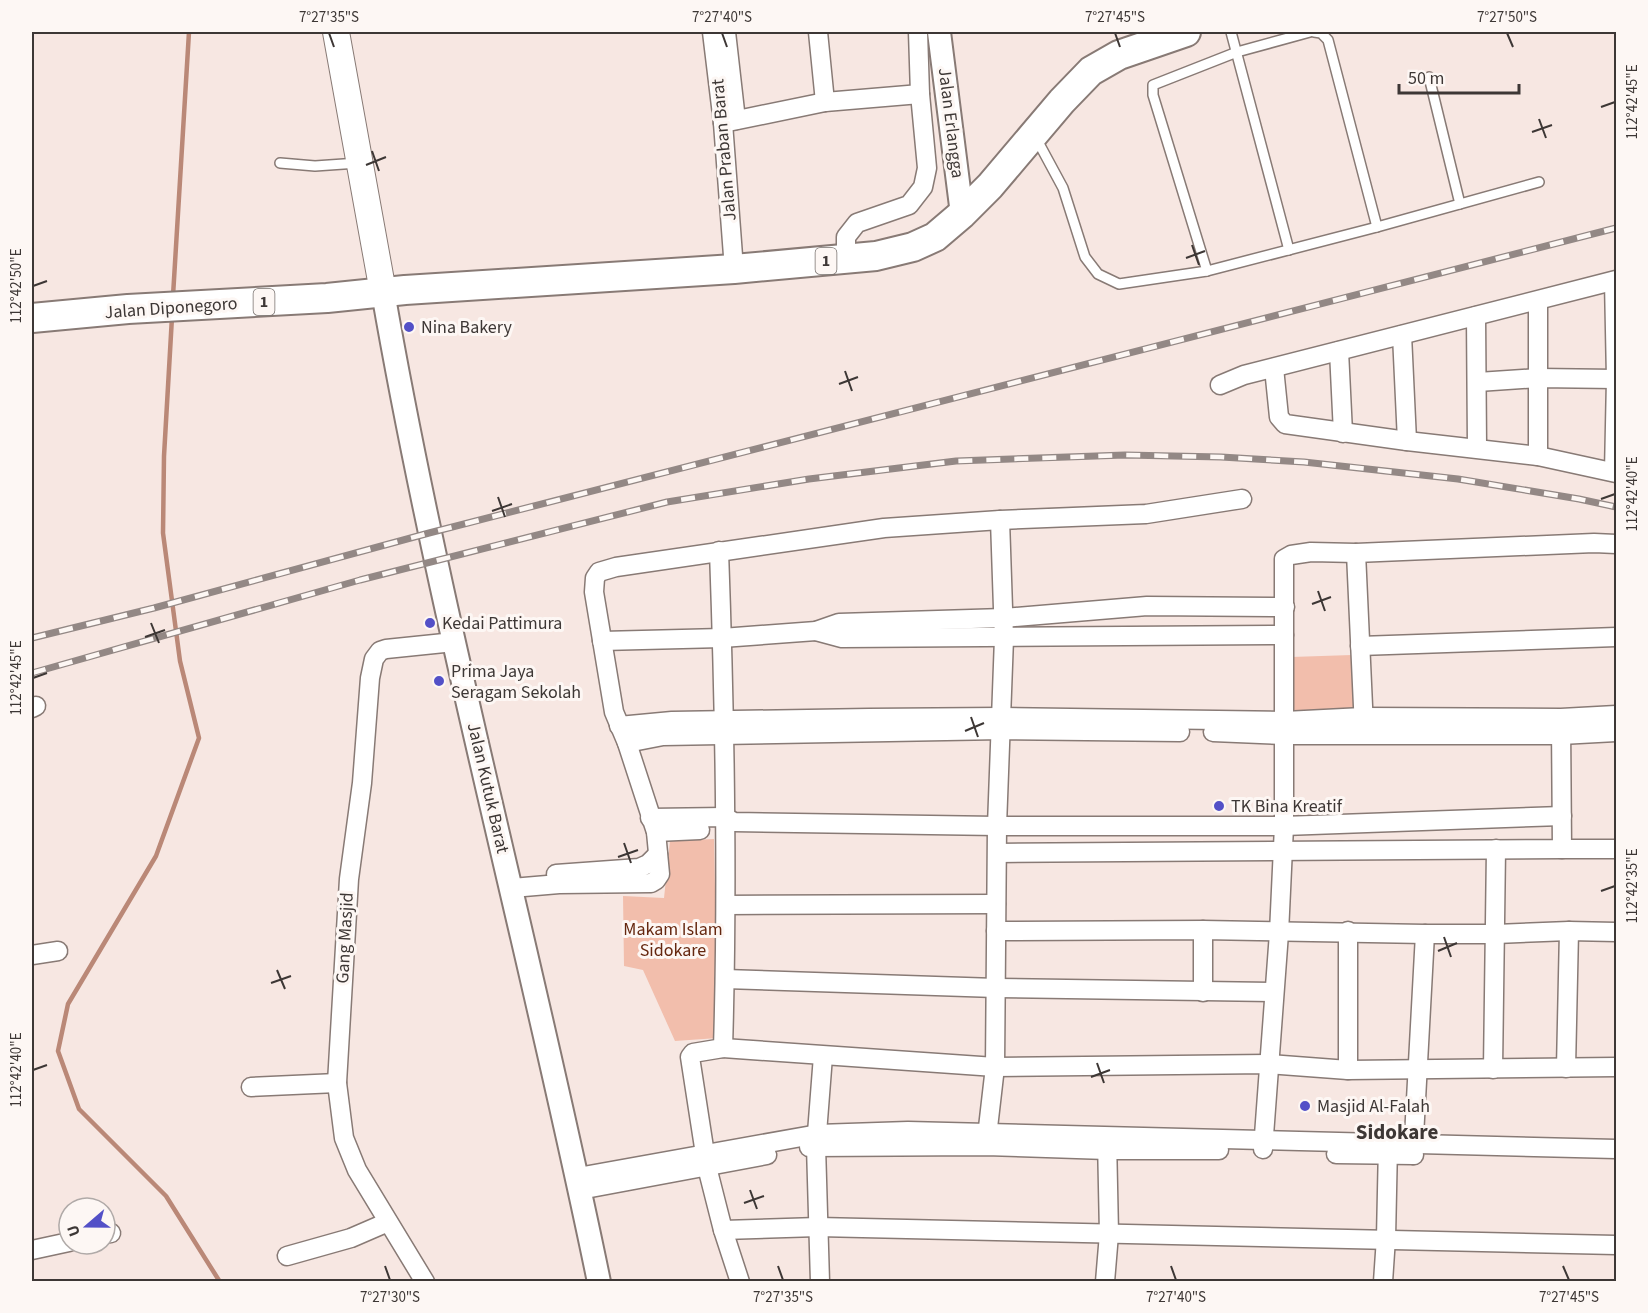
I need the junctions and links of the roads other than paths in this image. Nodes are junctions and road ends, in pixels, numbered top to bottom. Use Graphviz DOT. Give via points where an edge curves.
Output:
graph roads {
  1 [pos="336,32"];
  2 [pos="712,32"];
  3 [pos="726,32"];
  4 [pos="818,32"];
  5 [pos="918,32"];
  6 [pos="939,32"];
  7 [pos="1186,32"];
  8 [pos="1231,32"];
  9 [pos="1312,32"];
  10 [pos="1160,36"];
  11 [pos="1237,52"];
  12 [pos="1429,77"];
  13 [pos="920,94"];
  14 [pos="825,102"];
  15 [pos="729,122"];
  16 [pos="1033,134"];
  17 [pos="280,163"];
  18 [pos="360,163"];
  19 [pos="1539,182"];
  20 [pos="1460,204"];
  21 [pos="963,214"];
  22 [pos="1377,227"];
  23 [pos="1289,250"];
  24 [pos="846,259"];
  25 [pos="734,269"];
  26 [pos="1207,271"];
  27 [pos="1615,281"];
  28 [pos="383,292"];
  29 [pos="1538,302"];
  30 [pos="1476,316"];
  31 [pos="32,318"];
  32 [pos="1402,335"];
  33 [pos="1340,351"];
  34 [pos="1274,368"];
  35 [pos="1538,378"];
  36 [pos="1616,379"];
  37 [pos="1478,382"];
  38 [pos="1220,385"];
  39 [pos="1342,433"];
  40 [pos="1407,441"];
  41 [pos="1477,447"];
  42 [pos="1538,456"];
  43 [pos="1616,472"];
  44 [pos="1242,499"];
  45 [pos="1000,520"];
  46 [pos="1617,544"];
  47 [pos="719,551"];
  48 [pos="1356,553"];
  49 [pos="1147,606"];
  50 [pos="1285,608"];
  51 [pos="1004,618"];
  52 [pos="816,631"];
  53 [pos="1150,635"];
  54 [pos="1284,635"];
  55 [pos="1617,637"];
  56 [pos="722,638"];
  57 [pos="1004,638"];
  58 [pos="602,641"];
  59 [pos="454,642"];
  60 [pos="1360,646"];
  61 [pos="1617,715"];
  62 [pos="1002,723"];
  63 [pos="1363,726"];
  64 [pos="1561,726"];
  65 [pos="725,728"];
  66 [pos="1285,728"];
  67 [pos="1617,732"];
  68 [pos="623,734"];
  69 [pos="1562,816"];
  70 [pos="728,822"];
  71 [pos="1403,822"];
  72 [pos="653,825"];
  73 [pos="997,826"];
  74 [pos="1151,826"];
  75 [pos="1284,826"];
  76 [pos="1496,849"];
  77 [pos="1562,849"];
  78 [pos="1617,849"];
  79 [pos="1401,850"];
  80 [pos="1152,852"];
  81 [pos="1282,852"];
  82 [pos="998,853"];
  83 [pos="511,883"];
  84 [pos="996,903"];
  85 [pos="726,905"];
  86 [pos="1203,930"];
  87 [pos="996,931"];
  88 [pos="1348,931"];
  89 [pos="1569,931"];
  90 [pos="1617,932"];
  91 [pos="1279,933"];
  92 [pos="1425,934"];
  93 [pos="1496,934"];
  94 [pos="58,951"];
  95 [pos="32,955"];
  96 [pos="725,979"];
  97 [pos="996,988"];
  98 [pos="1203,992"];
  99 [pos="1273,992"];
  100 [pos="723,1048"];
  101 [pos="823,1056"];
  102 [pos="1268,1064"];
  103 [pos="995,1067"];
  104 [pos="1617,1067"];
  105 [pos="1566,1068"];
  106 [pos="1419,1069"];
  107 [pos="1493,1069"];
  108 [pos="1348,1070"];
  109 [pos="337,1083"];
  110 [pos="251,1087"];
  111 [pos="817,1140"];
  112 [pos="987,1140"];
  113 [pos="1107,1144"];
  114 [pos="1263,1145"];
  115 [pos="1617,1149"];
  116 [pos="1387,1150"];
  117 [pos="1413,1150"];
  118 [pos="1570,1154"];
  119 [pos="706,1161"];
  120 [pos="1617,1161"];
  121 [pos="579,1183"];
  122 [pos="388,1222"];
  123 [pos="818,1227"];
  124 [pos="723,1230"];
  125 [pos="1108,1234"];
  126 [pos="1386,1238"];
  127 [pos="57,1245"];
  128 [pos="1617,1245"];
  129 [pos="32,1250"];
  130 [pos="287,1256"];
  131 [pos="425,1281"];
  132 [pos="599,1281"];
  133 [pos="740,1281"];
  134 [pos="820,1281"];
  135 [pos="1105,1281"];
  136 [pos="1383,1281"];
  1 -- 18 [label="main road"];
  2 -- 15 [label="street, Jalan Praban Barat"];
  3 -- 15 [label="street"];
  4 -- 14 [label="street"];
  5 -- 13 [label="street"];
  6 -- 21 [label="street, Jalan Erlangga"];
  7 -- 10 [label="highway, 1"];
  8 -- 11 [label="lane"];
  9 -- 11 [label="lane"];
  9 -- 22 [label="lane" via="1321,33 1328,40"];
  10 -- 16 [label="highway, 1" via="1091,71"];
  11 -- 23 [label="lane"];
  11 -- 26 [label="lane" via="1153,84 1153,95"];
  12 -- 20 [label="lane"];
  13 -- 14 [label="street"];
  13 -- 24 [label="street" via="927,168 923,187 909,205 857,223 846,237"];
  14 -- 15 [label="street"];
  15 -- 25 [label="street, Jalan Praban Barat"];
  16 -- 21 [label="highway, 1"];
  16 -- 26 [label="lane" via="1063,188 1085,257 1098,274 1119,284"];
  17 -- 18 [label="lane"];
  18 -- 28 [label="main road"];
  19 -- 20 [label="lane"];
  20 -- 22 [label="lane"];
  21 -- 24 [label="highway, 1" via="935,237 913,247"];
  22 -- 23 [label="lane"];
  23 -- 26 [label="lane"];
  24 -- 25 [label="highway, 1"];
  25 -- 28 [label="highway, 1"];
  27 -- 29 [label="street"];
  27 -- 36 [label="street"];
  28 -- 31 [label="highway, Jalan Diponegoro / 1"];
  28 -- 59 [label="street, Jalan Kutuk Barat" via="432,550"];
  29 -- 30 [label="street"];
  29 -- 35 [label="street"];
  30 -- 32 [label="street"];
  30 -- 37 [label="street"];
  32 -- 33 [label="street"];
  32 -- 40 [label="street"];
  33 -- 34 [label="street"];
  33 -- 39 [label="street"];
  34 -- 38 [label="street"];
  34 -- 39 [label="street" via="1280,417 1285,424"];
  35 -- 36 [label="street"];
  35 -- 37 [label="street"];
  35 -- 42 [label="street"];
  36 -- 43 [label="street"];
  37 -- 41 [label="street"];
  39 -- 40 [label="street"];
  40 -- 41 [label="street"];
  41 -- 42 [label="street"];
  42 -- 43 [label="street"];
  44 -- 45 [label="street" via="1146,514"];
  45 -- 47 [label="street" via="884,528"];
  45 -- 51 [label="street"];
  46 -- 48 [label="street"];
  47 -- 56 [label="street"];
  47 -- 58 [label="street" via="599,572 594,592"];
  48 -- 50 [label="street" via="1311,552 1284,559"];
  48 -- 60 [label="street"];
  49 -- 50 [label="street"];
  49 -- 51 [label="street"];
  49 -- 53 [label="street"];
  50 -- 54 [label="street"];
  51 -- 52 [label="street" via="839,623"];
  51 -- 57 [label="street"];
  52 -- 56 [label="street"];
  52 -- 57 [label="street" via="842,638"];
  53 -- 54 [label="street"];
  53 -- 57 [label="street"];
  54 -- 66 [label="street"];
  55 -- 60 [label="street"];
  56 -- 58 [label="street"];
  56 -- 65 [label="street"];
  57 -- 62 [label="street"];
  58 -- 68 [label="street" via="610,693"];
  59 -- 83 [label="street, Jalan Kutuk Barat"];
  59 -- 109 [label="street, Gang Masjid" via="386,649 374,659 349,879"];
  60 -- 63 [label="street"];
  61 -- 64 [label="street"];
  62 -- 65 [label="street"];
  62 -- 66 [label="street"];
  62 -- 73 [label="street"];
  63 -- 64 [label="street"];
  63 -- 66 [label="street"];
  64 -- 67 [label="street"];
  64 -- 69 [label="street"];
  65 -- 68 [label="street" via="663,735"];
  65 -- 70 [label="street"];
  66 -- 75 [label="street"];
  68 -- 72 [label="street"];
  69 -- 71 [label="street"];
  69 -- 77 [label="street"];
  70 -- 72 [label="street" via="693,831"];
  70 -- 73 [label="street"];
  70 -- 85 [label="street"];
  71 -- 75 [label="street"];
  71 -- 79 [label="street"];
  72 -- 83 [label="street" via="660,874 656,880"];
  73 -- 74 [label="street"];
  73 -- 82 [label="street"];
  74 -- 75 [label="street"];
  74 -- 80 [label="street"];
  75 -- 81 [label="street"];
  76 -- 77 [label="street"];
  76 -- 79 [label="street"];
  76 -- 93 [label="street"];
  77 -- 78 [label="street"];
  79 -- 81 [label="street"];
  80 -- 81 [label="street"];
  80 -- 82 [label="street"];
  81 -- 91 [label="street"];
  82 -- 84 [label="street"];
  83 -- 121 [label="street, Jalan Kutuk Barat"];
  84 -- 85 [label="street"];
  84 -- 87 [label="street"];
  85 -- 96 [label="street"];
  86 -- 87 [label="street"];
  86 -- 91 [label="street"];
  86 -- 98 [label="street"];
  87 -- 97 [label="street"];
  88 -- 91 [label="street"];
  88 -- 92 [label="street"];
  88 -- 108 [label="street"];
  89 -- 90 [label="street"];
  89 -- 93 [label="street"];
  89 -- 105 [label="street"];
  91 -- 99 [label="street"];
  92 -- 93 [label="street"];
  92 -- 106 [label="street"];
  93 -- 107 [label="street"];
  94 -- 95 [label="street"];
  96 -- 97 [label="street"];
  96 -- 100 [label="street"];
  97 -- 98 [label="street"];
  97 -- 103 [label="street"];
  98 -- 99 [label="street"];
  99 -- 102 [label="street"];
  100 -- 101 [label="street"];
  100 -- 119 [label="street" via="690,1055"];
  101 -- 103 [label="street"];
  101 -- 111 [label="street"];
  102 -- 103 [label="street"];
  102 -- 108 [label="street"];
  102 -- 114 [label="street"];
  103 -- 112 [label="street"];
  104 -- 105 [label="street"];
  105 -- 107 [label="street"];
  106 -- 107 [label="street"];
  106 -- 108 [label="street"];
  106 -- 117 [label="street"];
  109 -- 110 [label="street"];
  109 -- 122 [label="street, Gang Masjid" via="350,1155"];
  111 -- 112 [label="street" via="908,1131"];
  111 -- 119 [label="street"];
  111 -- 123 [label="street"];
  112 -- 113 [label="street"];
  113 -- 114 [label="street"];
  113 -- 125 [label="street"];
  114 -- 116 [label="street"];
  115 -- 118 [label="street"];
  116 -- 117 [label="street"];
  116 -- 126 [label="street"];
  117 -- 118 [label="street"];
  118 -- 120 [label="street"];
  119 -- 121 [label="street"];
  119 -- 124 [label="street"];
  121 -- 132 [label="street, Jalan Kutuk Barat"];
  122 -- 130 [label="street" via="351,1238"];
  122 -- 131 [label="street, Gang Masjid"];
  123 -- 124 [label="street"];
  123 -- 125 [label="street"];
  123 -- 134 [label="street"];
  124 -- 133 [label="street"];
  125 -- 126 [label="street"];
  125 -- 135 [label="street"];
  126 -- 128 [label="street"];
  126 -- 136 [label="street"];
  127 -- 129 [label="street"];
}
